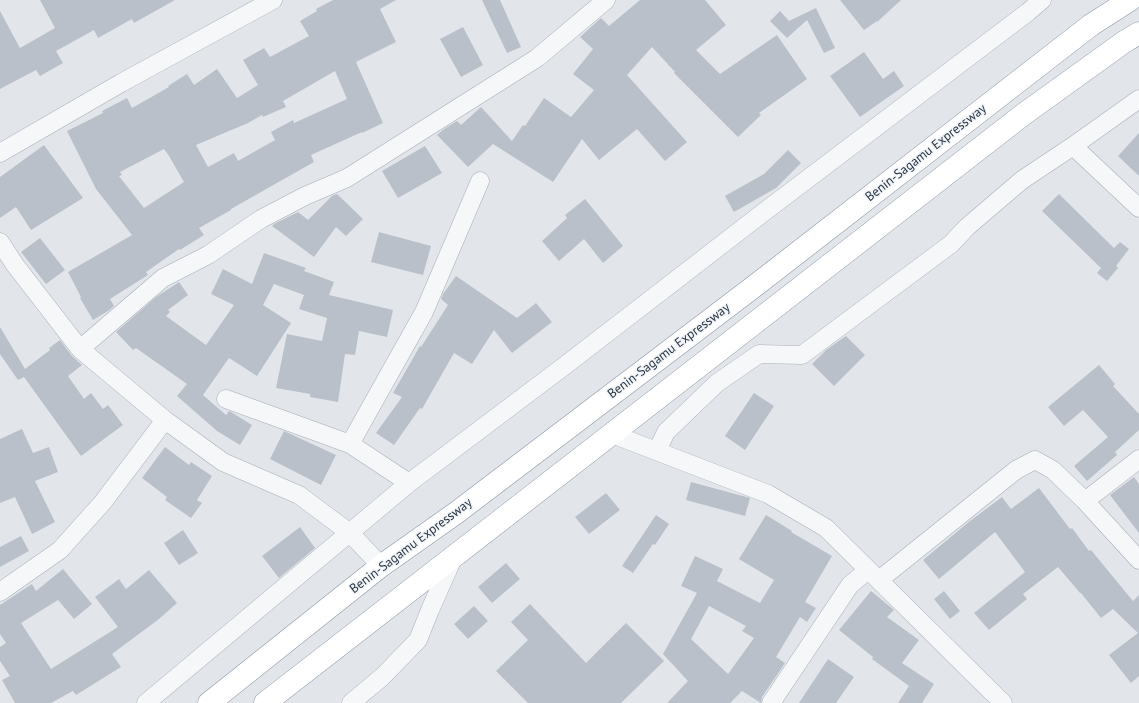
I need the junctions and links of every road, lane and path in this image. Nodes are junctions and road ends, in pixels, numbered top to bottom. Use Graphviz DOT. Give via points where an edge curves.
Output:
graph roads {
  1 [pos="274,0"];
  2 [pos="606,0"];
  3 [pos="1042,0"];
  4 [pos="1130,0"];
  5 [pos="1139,33"];
  6 [pos="1139,99"];
  7 [pos="1072,146"];
  8 [pos="0,153"];
  9 [pos="480,181"];
  10 [pos="1139,208"];
  11 [pos="0,242"];
  12 [pos="80,348"];
  13 [pos="226,399"];
  14 [pos="165,420"];
  15 [pos="612,434"];
  16 [pos="350,444"];
  17 [pos="657,451"];
  18 [pos="1139,459"];
  19 [pos="409,483"];
  20 [pos="1085,501"];
  21 [pos="456,513"];
  22 [pos="350,533"];
  23 [pos="477,539"];
  24 [pos="454,556"];
  25 [pos="1139,560"];
  26 [pos="381,566"];
  27 [pos="873,575"];
  28 [pos="0,592"];
  29 [pos="146,703"];
  30 [pos="209,703"];
  31 [pos="265,703"];
  32 [pos="351,703"];
  33 [pos="771,703"];
  34 [pos="1003,703"];
  1 -- 8 [label="street" via="121,83"];
  2 -- 12 [label="street" via="537,58 346,178 262,219 208,255 163,278"];
  3 -- 19 [label="street"];
  4 -- 21 [label="highway, Benin-Sagamu Expressway" via="1091,25 756,285"];
  5 -- 15 [label="highway" via="1024,114"];
  6 -- 7 [label="street"];
  7 -- 10 [label="street"];
  7 -- 17 [label="street" via="1022,180 951,244 802,355 759,354 717,383 666,432"];
  9 -- 16 [label="street" via="424,312"];
  11 -- 12 [label="street"];
  12 -- 14 [label="street"];
  13 -- 16 [label="street"];
  14 -- 22 [label="street" via="222,462 299,495"];
  14 -- 28 [label="street" via="103,502 60,550"];
  15 -- 17 [label="street"];
  15 -- 23 [label="highway"];
  16 -- 19 [label="street"];
  17 -- 27 [label="street" via="768,494 826,528"];
  18 -- 20 [label="street"];
  19 -- 22 [label="street"];
  20 -- 25 [label="street"];
  20 -- 27 [label="street" via="1054,470 1035,460 1016,470"];
  21 -- 23 [label="highway"];
  21 -- 26 [label="highway, Benin-Sagamu Expressway"];
  22 -- 26 [label="street"];
  22 -- 29 [label="street"];
  23 -- 24 [label="highway"];
  24 -- 31 [label="highway"];
  24 -- 32 [label="street" via="418,640 382,678"];
  26 -- 30 [label="highway, Benin-Sagamu Expressway"];
  27 -- 33 [label="street" via="850,585"];
  27 -- 34 [label="street"];
}
